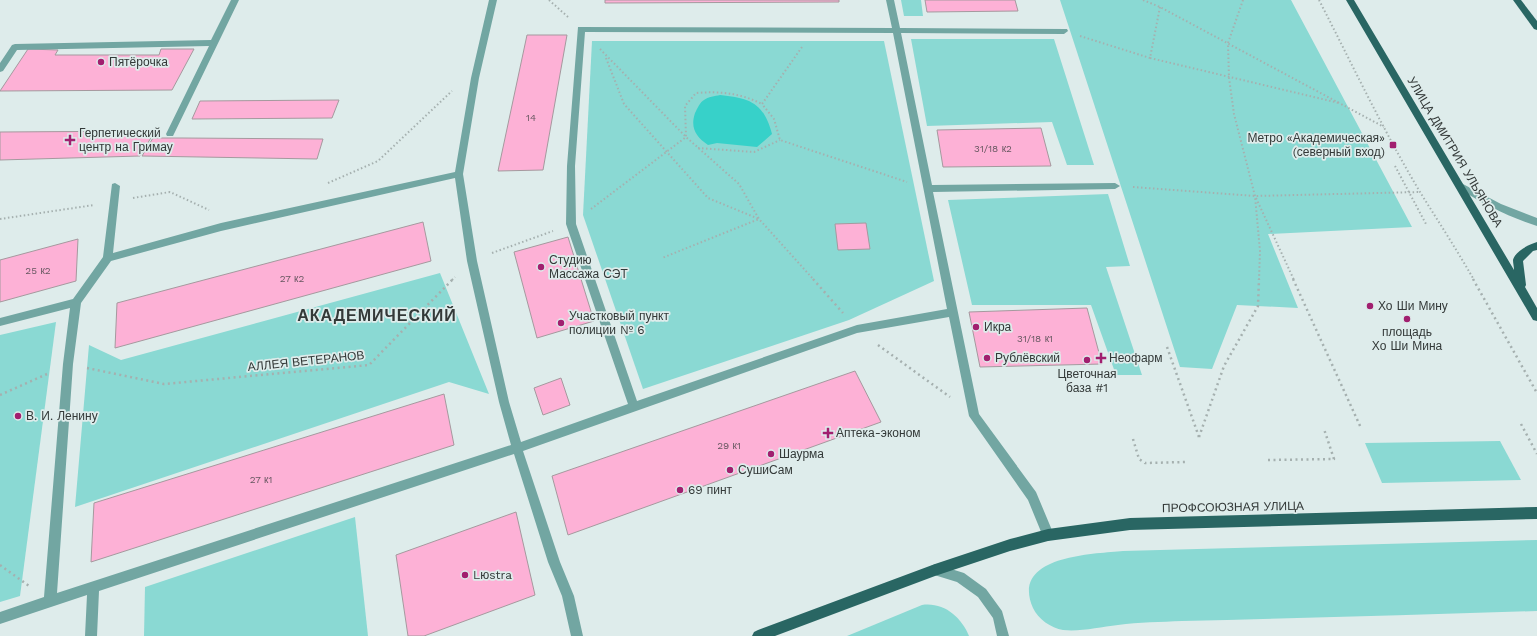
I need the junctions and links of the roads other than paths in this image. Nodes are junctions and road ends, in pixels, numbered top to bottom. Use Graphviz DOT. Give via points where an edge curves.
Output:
graph roads {
  1 [pos="235,0"];
  2 [pos="493,0"];
  3 [pos="890,0"];
  4 [pos="1350,0"];
  5 [pos="1517,0"];
  6 [pos="1537,27"];
  7 [pos="896,31"];
  8 [pos="1064,31"];
  9 [pos="214,42"];
  10 [pos="0,69"];
  11 [pos="170,134"];
  12 [pos="459,174"];
  13 [pos="115,186"];
  14 [pos="1115,186"];
  15 [pos="1461,186"];
  16 [pos="928,189"];
  17 [pos="1537,222"];
  18 [pos="1537,246"];
  19 [pos="108,258"];
  20 [pos="1522,291"];
  21 [pos="76,302"];
  22 [pos="954,312"];
  23 [pos="1537,317"];
  24 [pos="0,322"];
  25 [pos="634,406"];
  26 [pos="517,448"];
  27 [pos="1537,514"];
  28 [pos="1048,535"];
  29 [pos="935,570"];
  30 [pos="93,587"];
  31 [pos="50,602"];
  32 [pos="0,618"];
  33 [pos="91,636"];
  34 [pos="577,636"];
  35 [pos="758,636"];
  36 [pos="1003,636"];
  1 -- 9 [label="street"];
  2 -- 12 [label="street" via="475,78"];
  3 -- 7 [label="street"];
  4 -- 15 [label="main road, УЛИЦА ДМИТРИЯ УЛЬЯНОВА"];
  5 -- 6 [label="main road"];
  7 -- 8 [label="street"];
  7 -- 16 [label="street"];
  7 -- 25 [label="street" via="581,29 571,166 571,224"];
  9 -- 10 [label="street" via="15,47"];
  9 -- 11 [label="street"];
  12 -- 19 [label="street" via="221,227"];
  12 -- 26 [label="street" via="472,260"];
  13 -- 19 [label="street"];
  14 -- 16 [label="street"];
  15 -- 17 [label="street" via="1487,203 1518,217"];
  15 -- 20 [label="main road, УЛИЦА ДМИТРИЯ УЛЬЯНОВА"];
  16 -- 22 [label="street"];
  18 -- 20 [label="main road" via="1530,248 1518,260"];
  19 -- 21 [label="street"];
  20 -- 23 [label="main road, УЛИЦА ДМИТРИЯ УЛЬЯНОВА"];
  21 -- 24 [label="street"];
  21 -- 31 [label="street" via="68,364"];
  22 -- 25 [label="street" via="857,329"];
  22 -- 28 [label="street" via="974,416 1032,496"];
  25 -- 26 [label="street"];
  26 -- 30 [label="street"];
  26 -- 34 [label="street" via="554,562 568,596"];
  27 -- 28 [label="main road, ПРОФСОЮЗНАЯ УЛИЦА" via="1130,524"];
  28 -- 29 [label="main road, ПРОФСОЮЗНАЯ УЛИЦА"];
  29 -- 35 [label="main road, ПРОФСОЮЗНАЯ УЛИЦА"];
  29 -- 36 [label="street" via="960,577 982,593 998,615"];
  30 -- 31 [label="street"];
  30 -- 33 [label="street"];
  31 -- 32 [label="street"];
}
